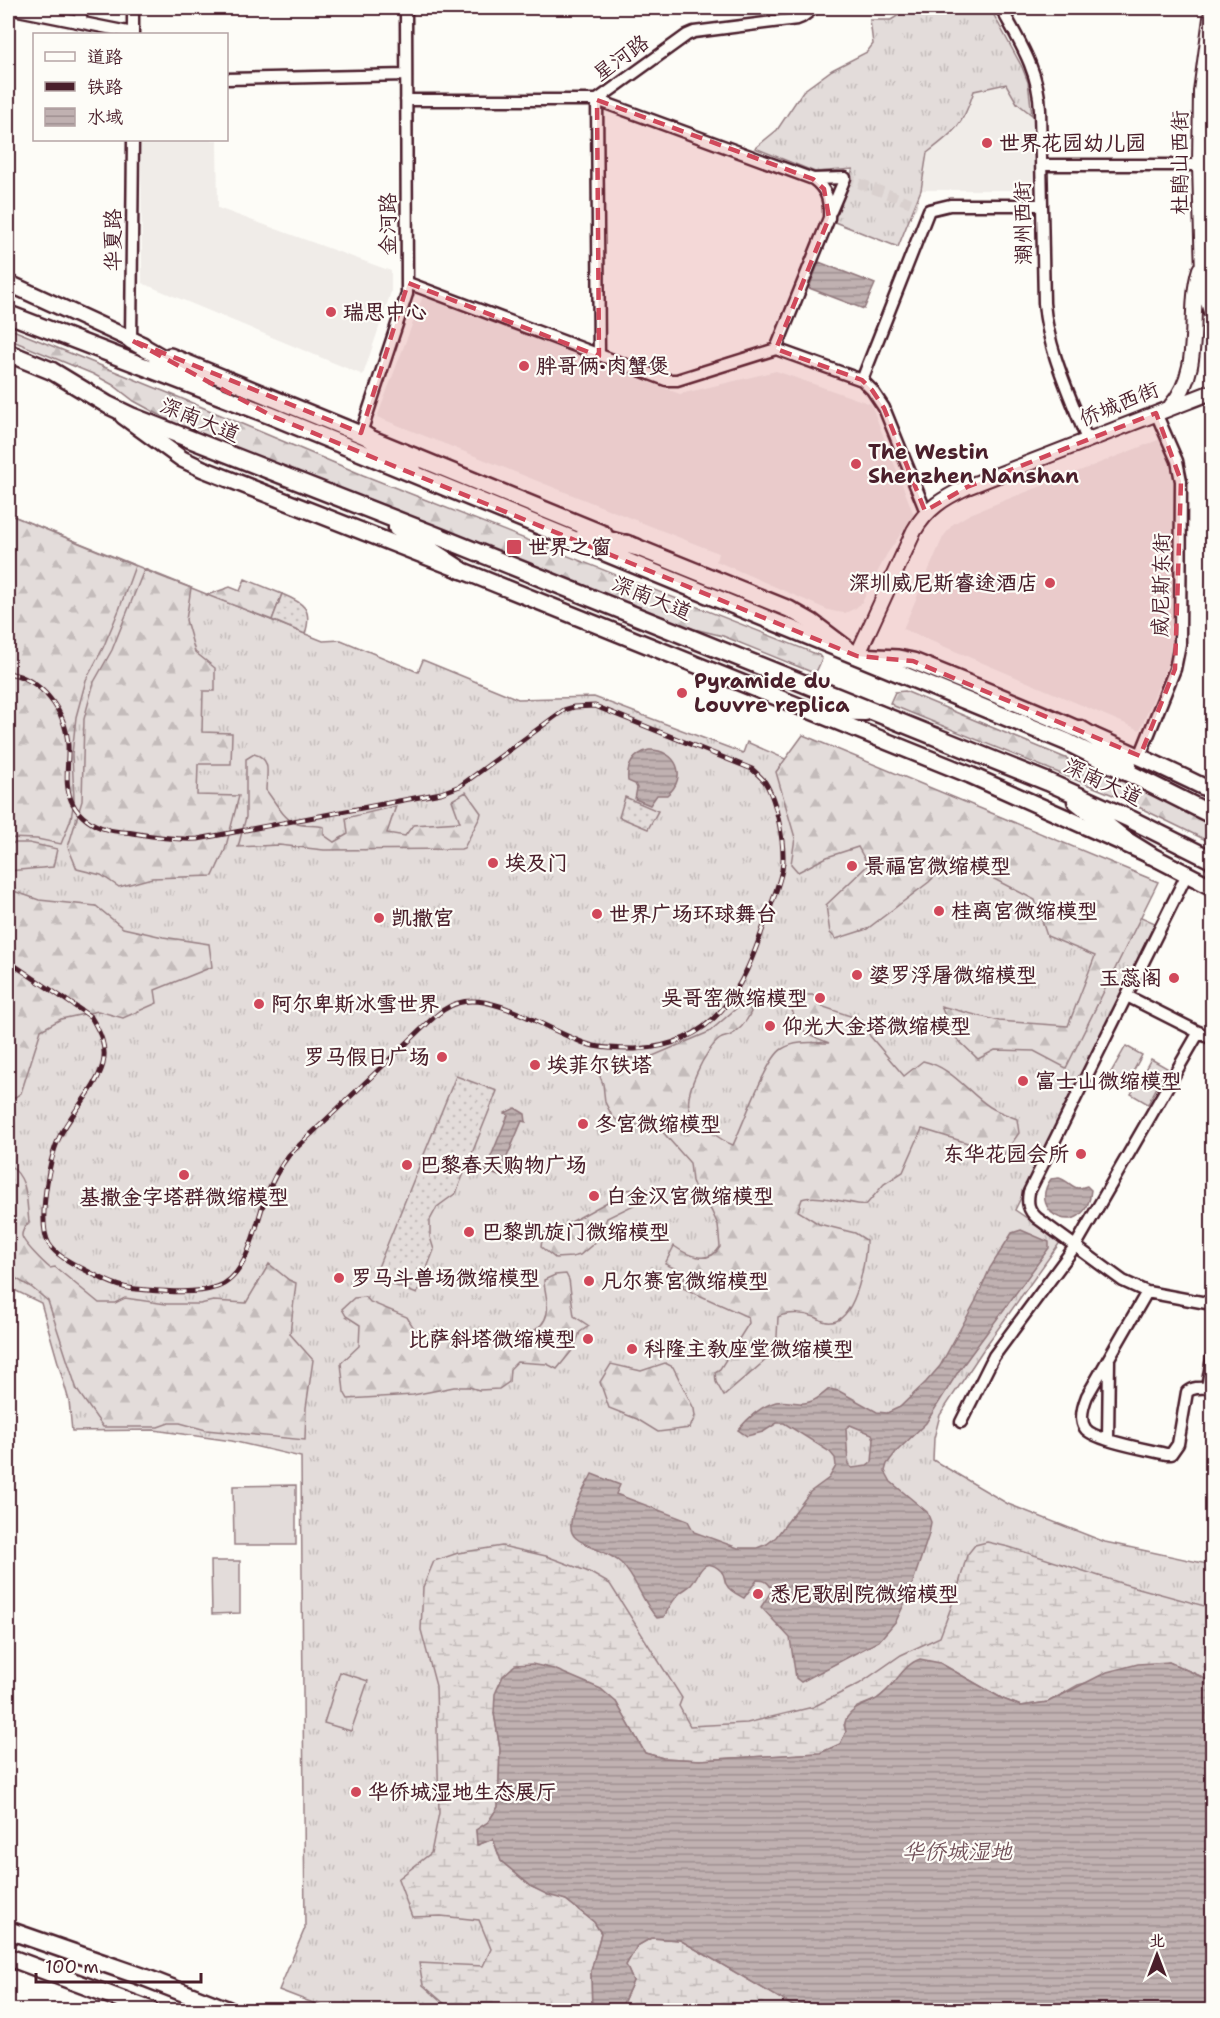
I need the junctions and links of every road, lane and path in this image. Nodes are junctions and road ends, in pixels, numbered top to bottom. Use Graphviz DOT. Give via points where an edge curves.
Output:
graph roads {
  1 [pos="8,8"];
  2 [pos="78,8"];
  3 [pos="133,8"];
  4 [pos="406,8"];
  5 [pos="814,8"];
  6 [pos="1001,8"];
  7 [pos="1212,11"];
  8 [pos="83,23"];
  9 [pos="128,33"];
  10 [pos="133,33"];
  11 [pos="406,75"];
  12 [pos="228,79"];
  13 [pos="406,100"];
  14 [pos="597,100"];
  15 [pos="133,141"];
  16 [pos="1041,165"];
  17 [pos="1200,165"];
  18 [pos="813,179"];
  19 [pos="1042,205"];
  20 [pos="917,206"];
  21 [pos="929,210"];
  22 [pos="828,218"];
  23 [pos="1202,261"];
  24 [pos="408,283"];
  25 [pos="8,284"];
  26 [pos="8,314"];
  27 [pos="1212,314"];
  28 [pos="130,340"];
  29 [pos="776,349"];
  30 [pos="8,353"];
  31 [pos="599,356"];
  32 [pos="862,380"];
  33 [pos="1212,392"];
  34 [pos="108,405"];
  35 [pos="1170,406"];
  36 [pos="1156,413"];
  37 [pos="272,416"];
  38 [pos="362,434"];
  39 [pos="1087,440"];
  40 [pos="448,488"];
  41 [pos="368,509"];
  42 [pos="926,512"];
  43 [pos="528,520"];
  44 [pos="636,547"];
  45 [pos="461,570"];
  46 [pos="858,656"];
  47 [pos="814,711"];
  48 [pos="875,712"];
  49 [pos="1080,729"];
  50 [pos="1140,756"];
  51 [pos="1048,782"];
  52 [pos="1150,782"];
  53 [pos="1212,791"];
  54 [pos="1212,815"];
  55 [pos="1150,855"];
  56 [pos="1212,860"];
  57 [pos="1187,874"];
  58 [pos="1212,886"];
  59 [pos="1126,996"];
  60 [pos="1199,1032"];
  61 [pos="1212,1039"];
  62 [pos="1076,1245"];
  63 [pos="1147,1292"];
  64 [pos="1212,1304"];
  65 [pos="1109,1358"];
  66 [pos="1212,1359"];
  67 [pos="1210,1388"];
  68 [pos="962,1422"];
  69 [pos="1108,1440"];
  70 [pos="8,1930"];
  71 [pos="8,1957"];
  72 [pos="150,2010"];
  73 [pos="228,2010"];
  1 -- 8 [label="street"];
  2 -- 8 [label="street"];
  3 -- 10 [label="street"];
  4 -- 11 [label="street, 金河路"];
  5 -- 14 [label="street, 星河路" via="797,19 694,32"];
  6 -- 16 [label="street, 潮州西街" via="1038,85"];
  7 -- 17 [label="street, 杜鹃山西街" via="1201,91"];
  8 -- 9 [label="street"];
  11 -- 12 [label="street"];
  11 -- 13 [label="street, 金河路"];
  13 -- 14 [label="street, 星河路"];
  13 -- 24 [label="street, 金河路"];
  14 -- 18 [label="street"];
  14 -- 31 [label="street"];
  15 -- 28 [label="street, 华夏路"];
  16 -- 17 [label="street"];
  16 -- 19 [label="street, 潮州西街"];
  17 -- 23 [label="street, 杜鹃山西街"];
  18 -- 22 [label="street" via="827,195"];
  18 -- 22 [label="street" via="845,178"];
  19 -- 21 [label="street" via="950,205"];
  19 -- 39 [label="street, 潮州西街" via="1044,303 1049,338"];
  20 -- 21 [label="street"];
  21 -- 32 [label="street"];
  22 -- 29 [label="street"];
  23 -- 27 [label="street, 杜鹃山西街"];
  23 -- 35 [label="street" via="1195,288 1190,374 1183,391"];
  24 -- 31 [label="street"];
  24 -- 38 [label="street, 金河路"];
  25 -- 28 [label="main road"];
  26 -- 37 [label="main road, 深南大道"];
  28 -- 37 [label="main road"];
  28 -- 38 [label="main road"];
  29 -- 31 [label="street" via="672,381"];
  29 -- 32 [label="street"];
  30 -- 34 [label="main road, 深南大道" via="52,371"];
  32 -- 42 [label="street" via="884,408"];
  33 -- 35 [label="street, 侨城西街"];
  34 -- 41 [label="main road, 深南大道"];
  34 -- 45 [label="main road" via="182,459 203,469"];
  35 -- 36 [label="street, 侨城西街"];
  36 -- 39 [label="street, 侨城西街"];
  36 -- 50 [label="street, 威尼斯东街" via="1177,461 1181,481 1180,644 1175,669"];
  37 -- 40 [label="main road, 深南大道"];
  38 -- 40 [label="main road"];
  38 -- 44 [label="main road"];
  39 -- 42 [label="street, 侨城西街" via="967,487"];
  40 -- 43 [label="main road, 深南大道"];
  41 -- 45 [label="main road"];
  41 -- 48 [label="main road, 深南大道"];
  42 -- 46 [label="street, 侨城西街"];
  43 -- 44 [label="main road"];
  43 -- 46 [label="main road, 深南大道"];
  44 -- 46 [label="main road" via="789,609"];
  45 -- 47 [label="main road"];
  46 -- 49 [label="main road" via="913,662"];
  46 -- 52 [label="main road, 深南大道" via="1067,742"];
  47 -- 48 [label="main road"];
  47 -- 55 [label="main road"];
  48 -- 51 [label="main road, 深南大道"];
  49 -- 50 [label="main road"];
  49 -- 52 [label="main road"];
  50 -- 53 [label="main road"];
  51 -- 55 [label="main road"];
  51 -- 56 [label="main road, 深南大道"];
  52 -- 54 [label="main road, 深南大道"];
  55 -- 57 [label="main road"];
  57 -- 58 [label="main road"];
  57 -- 59 [label="street"];
  59 -- 60 [label="street"];
  59 -- 62 [label="street" via="1029,1192 1031,1213"];
  60 -- 61 [label="street"];
  60 -- 62 [label="street"];
  62 -- 63 [label="street" via="1123,1281"];
  62 -- 68 [label="street" via="994,1356"];
  63 -- 64 [label="street"];
  63 -- 65 [label="street"];
  65 -- 69 [label="street"];
  65 -- 69 [label="street" via="1087,1396 1082,1420 1091,1435"];
  66 -- 67 [label="street"];
  67 -- 69 [label="street" via="1187,1392 1178,1444 1171,1454"];
  70 -- 73 [label="main road"];
  71 -- 72 [label="main road"];
}
